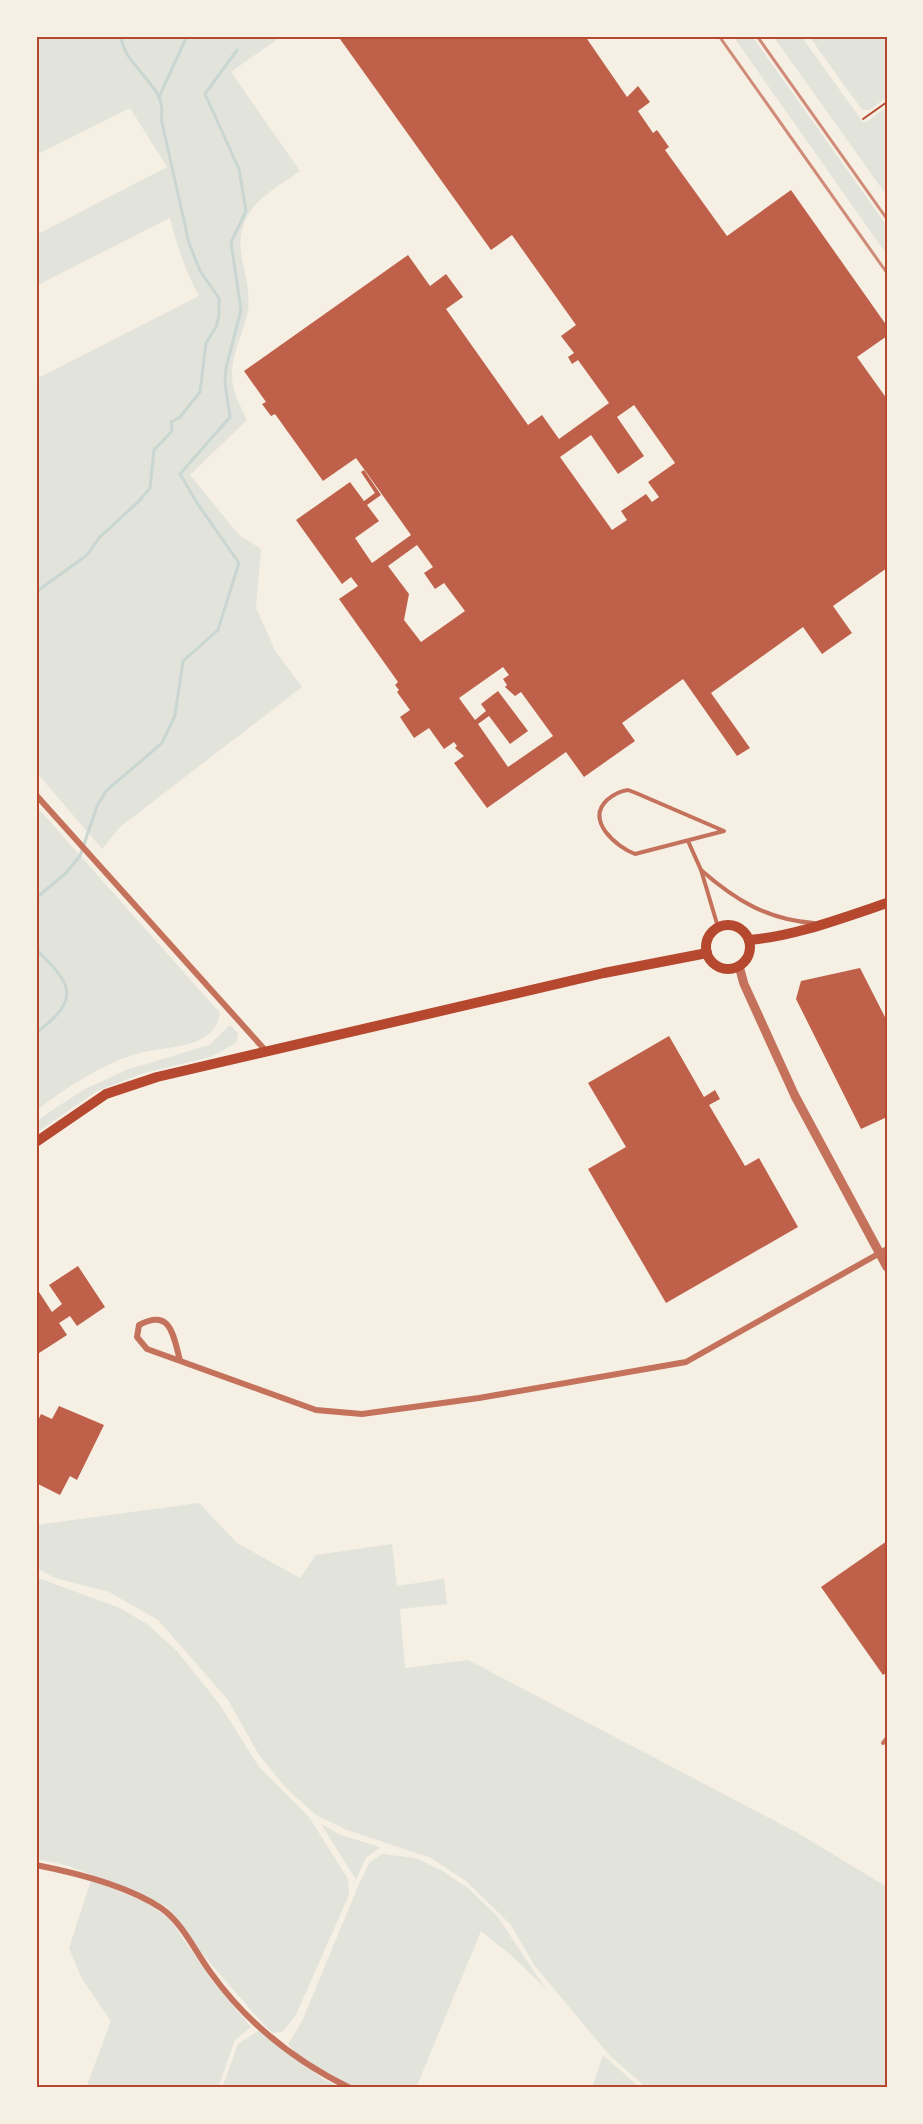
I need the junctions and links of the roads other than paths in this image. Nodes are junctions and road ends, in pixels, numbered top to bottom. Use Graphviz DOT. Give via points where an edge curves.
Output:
graph roads {
  1 [pos="36,795"];
  2 [pos="687,841"];
  3 [pos="701,870"];
  4 [pos="887,903"];
  5 [pos="825,923"];
  6 [pos="717,927"];
  7 [pos="749,940"];
  8 [pos="707,953"];
  9 [pos="739,966"];
  10 [pos="266,1051"];
  11 [pos="36,1142"];
  12 [pos="883,1252"];
  13 [pos="887,1268"];
  14 [pos="180,1360"];
  15 [pos="887,1738"];
  16 [pos="883,1743"];
  17 [pos="36,1865"];
  18 [pos="350,2088"];
  1 -- 10 [label="street"];
  2 -- 2 [label="lane" via="635,854 622,849 606,833 600,816 603,804 620,791 628,790 724,831"];
  2 -- 3 [label="lane"];
  3 -- 5 [label="lane" via="731,896 751,907 789,921"];
  3 -- 6 [label="lane"];
  4 -- 5 [label="main road"];
  5 -- 7 [label="main road"];
  6 -- 7 [label="main road" via="734,925"];
  6 -- 8 [label="main road" via="706,943"];
  7 -- 9 [label="main road" via="750,950"];
  8 -- 9 [label="main road" via="716,965"];
  8 -- 10 [label="main road"];
  9 -- 12 [label="street" via="795,1096"];
  10 -- 11 [label="main road" via="157,1077 106,1094"];
  12 -- 13 [label="street"];
  12 -- 14 [label="street" via="686,1362 479,1398 362,1414 316,1410"];
  14 -- 14 [label="street" via="147,1349 137,1337 138,1325 151,1318 163,1320 171,1329"];
  15 -- 16 [label="lane"];
  17 -- 18 [label="street" via="116,1888 162,1909 178,1925 211,1974 255,2023 317,2072"];
}
